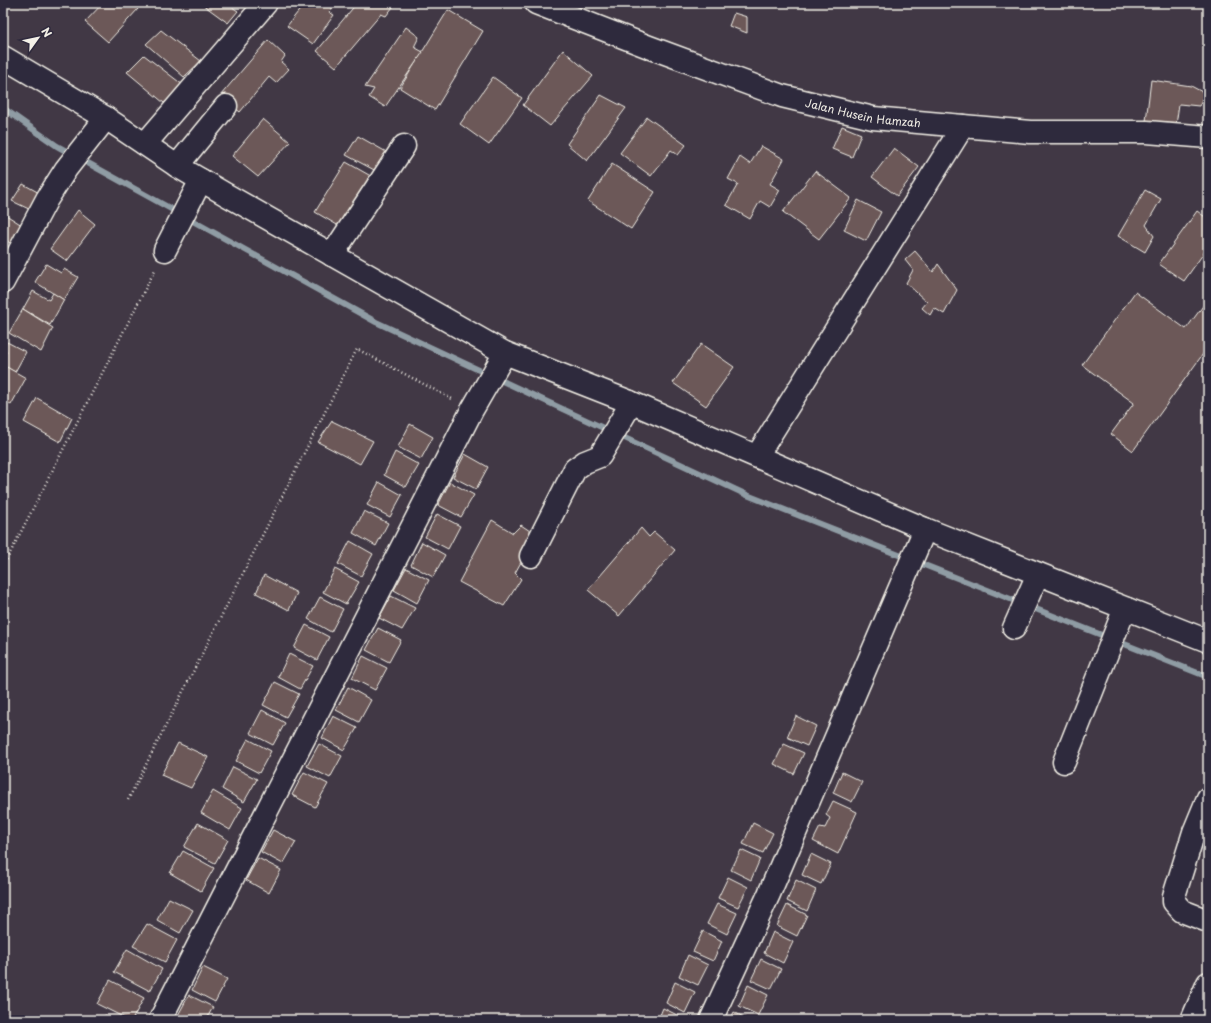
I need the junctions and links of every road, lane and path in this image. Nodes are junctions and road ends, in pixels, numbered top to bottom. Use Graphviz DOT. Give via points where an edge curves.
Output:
graph roads {
  1 [pos="266,3"];
  2 [pos="536,3"];
  3 [pos="3,57"];
  4 [pos="226,106"];
  5 [pos="103,122"];
  6 [pos="963,126"];
  7 [pos="1208,137"];
  8 [pos="145,144"];
  9 [pos="404,146"];
  10 [pos="178,166"];
  11 [pos="201,181"];
  12 [pos="165,250"];
  13 [pos="332,255"];
  14 [pos="3,282"];
  15 [pos="504,354"];
  16 [pos="476,402"];
  17 [pos="628,407"];
  18 [pos="757,456"];
  19 [pos="925,530"];
  20 [pos="531,556"];
  21 [pos="3,567"];
  22 [pos="1034,582"];
  23 [pos="1124,614"];
  24 [pos="1014,628"];
  25 [pos="1208,641"];
  26 [pos="1064,762"];
  27 [pos="1208,798"];
  28 [pos="128,800"];
  29 [pos="1208,921"];
  30 [pos="1208,983"];
  31 [pos="160,1020"];
  32 [pos="711,1020"];
  33 [pos="1192,1020"];
  1 -- 8 [label="street"];
  2 -- 6 [label="street, Jalan Husein Hamzah" via="782,96 873,118"];
  3 -- 5 [label="street"];
  4 -- 10 [label="street"];
  5 -- 8 [label="street"];
  5 -- 14 [label="street" via="66,169 47,199"];
  6 -- 7 [label="street, Jalan Husein Hamzah" via="1030,132 1147,132"];
  6 -- 18 [label="street"];
  8 -- 10 [label="street"];
  9 -- 13 [label="street"];
  10 -- 11 [label="street"];
  11 -- 12 [label="street"];
  11 -- 13 [label="street"];
  12 -- 21 [label="path"];
  13 -- 15 [label="street"];
  15 -- 16 [label="street"];
  15 -- 17 [label="street"];
  16 -- 28 [label="path" via="357,349"];
  16 -- 31 [label="street"];
  17 -- 18 [label="street"];
  17 -- 20 [label="street" via="600,456 575,469"];
  18 -- 19 [label="street"];
  19 -- 22 [label="street"];
  19 -- 32 [label="street" via="769,894"];
  22 -- 23 [label="street"];
  22 -- 24 [label="street"];
  23 -- 25 [label="street"];
  23 -- 26 [label="street"];
  27 -- 29 [label="street" via="1194,832 1174,896 1174,902 1182,911"];
  30 -- 33 [label="street"];
}
